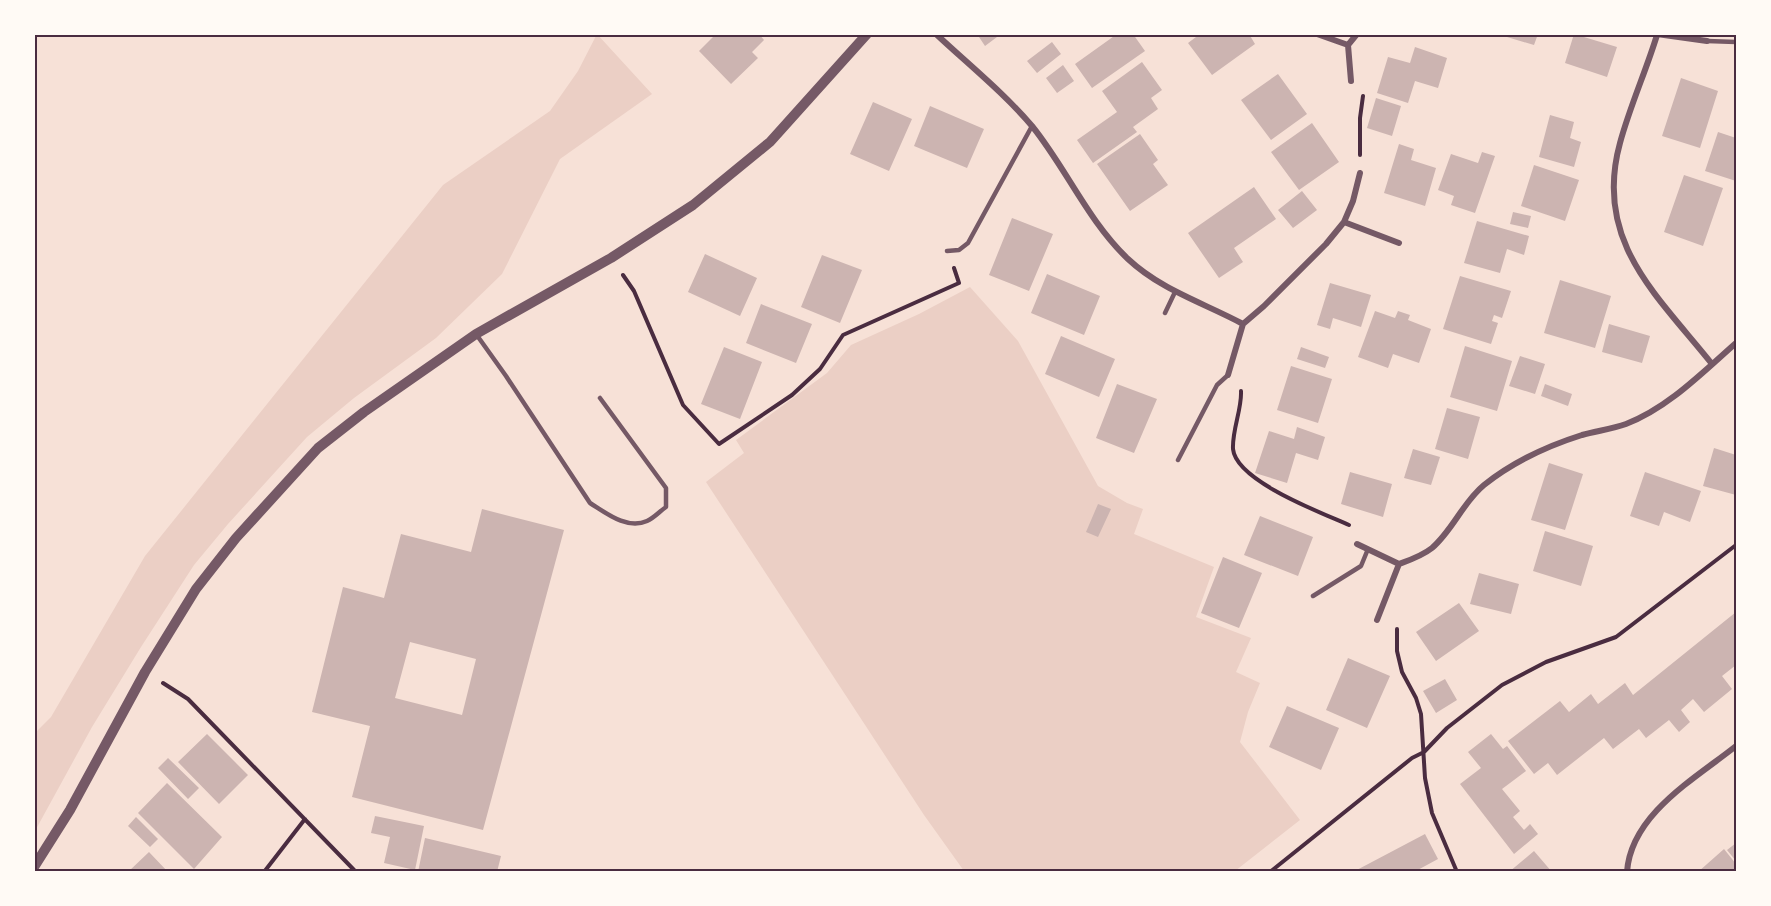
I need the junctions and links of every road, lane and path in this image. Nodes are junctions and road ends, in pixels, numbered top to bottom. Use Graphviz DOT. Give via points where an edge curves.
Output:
graph roads {
  1 [pos="867,34"];
  2 [pos="936,34"];
  3 [pos="1317,34"];
  4 [pos="1357,34"];
  5 [pos="1657,35"];
  6 [pos="1707,41"];
  7 [pos="1737,42"];
  8 [pos="1348,45"];
  9 [pos="1351,81"];
  10 [pos="1032,126"];
  11 [pos="1360,173"];
  12 [pos="1344,222"];
  13 [pos="1399,243"];
  14 [pos="947,250"];
  15 [pos="611,258"];
  16 [pos="1175,292"];
  17 [pos="1165,313"];
  18 [pos="1243,324"];
  19 [pos="476,334"];
  20 [pos="1737,343"];
  21 [pos="1712,363"];
  22 [pos="1228,375"];
  23 [pos="1217,385"];
  24 [pos="600,398"];
  25 [pos="1178,460"];
  26 [pos="1357,544"];
  27 [pos="1737,545"];
  28 [pos="1368,549"];
  29 [pos="1399,564"];
  30 [pos="1313,596"];
  31 [pos="1377,620"];
  32 [pos="145,672"];
  33 [pos="1737,746"];
  34 [pos="1424,752"];
  35 [pos="305,819"];
  36 [pos="34,867"];
  37 [pos="264,872"];
  38 [pos="356,872"];
  39 [pos="1270,872"];
  40 [pos="1457,872"];
  41 [pos="1627,872"];
  1 -- 15 [label="street" via="770,142 693,205"];
  2 -- 10 [label="street"];
  3 -- 8 [label="street"];
  4 -- 8 [label="street"];
  5 -- 6 [label="street"];
  5 -- 21 [label="street" via="1620,144 1613,178 1614,207 1619,231 1641,277"];
  6 -- 7 [label="lane"];
  8 -- 9 [label="street"];
  9 -- 11 [label="path" via="1365,83 1360,118"];
  10 -- 14 [label="lane" via="968,243 959,250"];
  10 -- 16 [label="street" via="1110,240 1130,260"];
  11 -- 12 [label="street"];
  12 -- 13 [label="street"];
  12 -- 18 [label="street"];
  14 -- 15 [label="path" via="960,283 843,335 820,369 792,395 719,444 683,405 634,291"];
  15 -- 19 [label="street"];
  16 -- 17 [label="lane"];
  16 -- 18 [label="street"];
  18 -- 22 [label="street"];
  19 -- 24 [label="lane" via="590,503 632,524 647,521 666,507 666,488"];
  19 -- 32 [label="street" via="318,448 236,538 196,589"];
  20 -- 21 [label="street"];
  21 -- 29 [label="street" via="1683,389 1627,424 1551,446 1515,464 1466,503 1432,548"];
  22 -- 23 [label="lane"];
  23 -- 25 [label="lane"];
  23 -- 26 [label="path" via="1242,391 1233,451 1243,469 1259,482 1361,530"];
  26 -- 28 [label="street"];
  27 -- 34 [label="path" via="1616,637 1546,662 1502,685"];
  28 -- 29 [label="street"];
  28 -- 30 [label="lane" via="1361,566"];
  29 -- 31 [label="street"];
  31 -- 34 [label="path" via="1397,629 1402,672 1421,714"];
  32 -- 35 [label="path" via="188,699"];
  32 -- 36 [label="street" via="70,810"];
  33 -- 41 [label="street" via="1649,817 1637,836"];
  34 -- 39 [label="path"];
  34 -- 40 [label="path" via="1432,813"];
  35 -- 37 [label="path"];
  35 -- 38 [label="path"];
}
